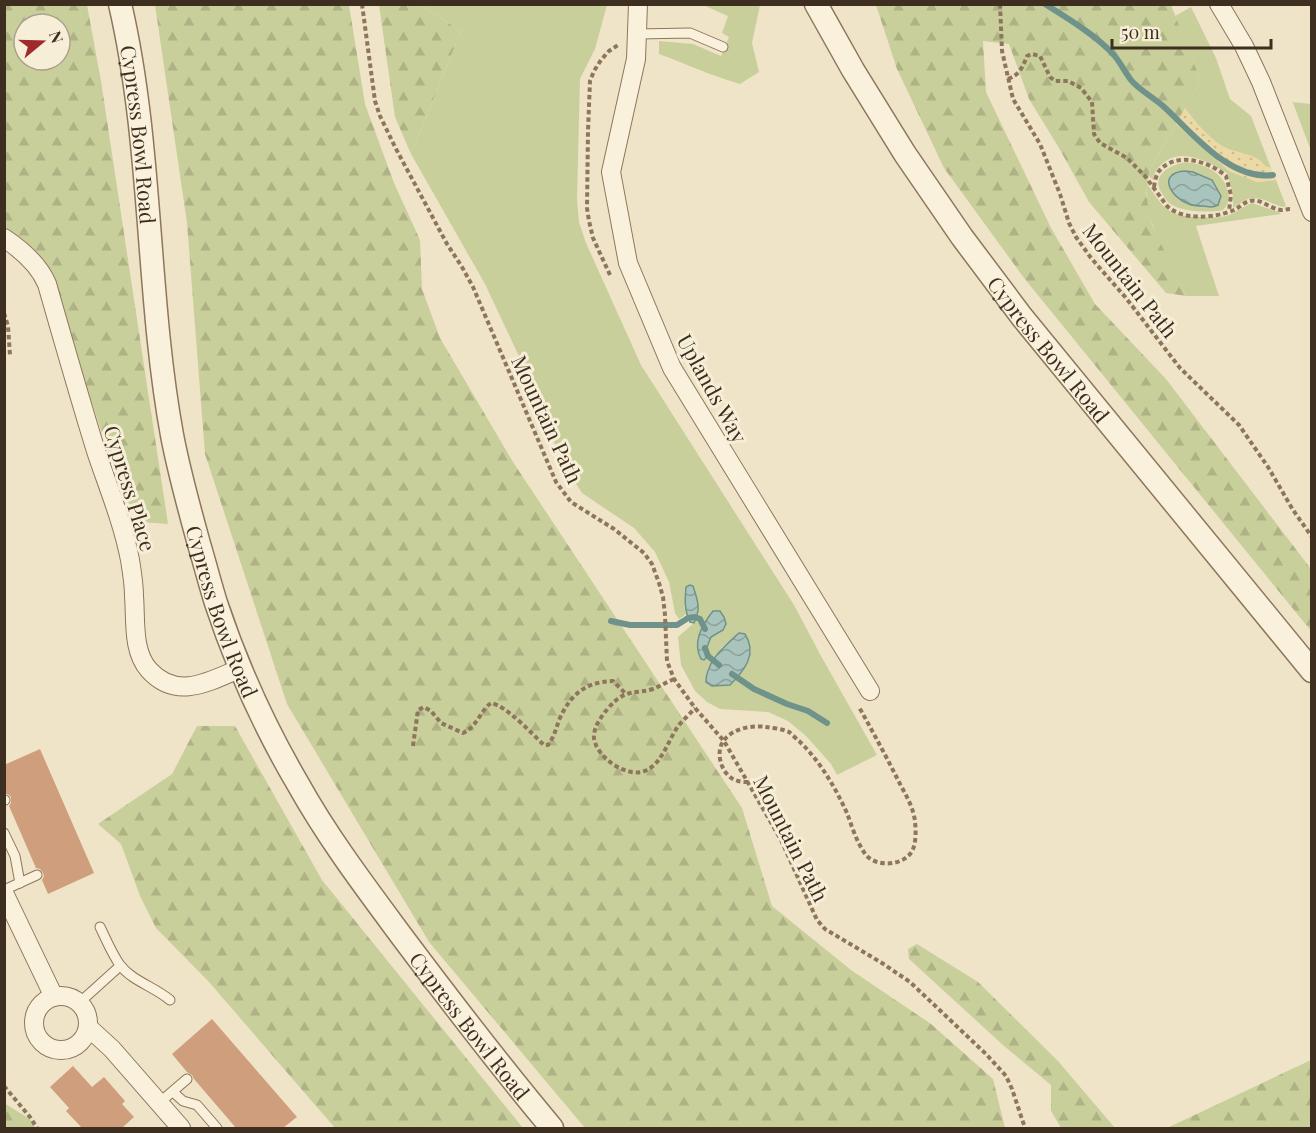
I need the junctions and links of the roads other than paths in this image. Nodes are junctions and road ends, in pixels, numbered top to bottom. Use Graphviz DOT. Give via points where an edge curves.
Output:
graph roads {
  1 [pos="120,4"];
  2 [pos="638,4"];
  3 [pos="816,4"];
  4 [pos="1219,4"];
  5 [pos="637,34"];
  6 [pos="723,46"];
  7 [pos="1303,210"];
  8 [pos="4,238"];
  9 [pos="241,668"];
  10 [pos="1311,671"];
  11 [pos="870,691"];
  12 [pos="4,833"];
  13 [pos="38,875"];
  14 [pos="20,883"];
  15 [pos="4,892"];
  16 [pos="100,927"];
  17 [pos="120,966"];
  18 [pos="54,997"];
  19 [pos="170,1000"];
  20 [pos="79,1003"];
  21 [pos="88,1027"];
  22 [pos="187,1079"];
  23 [pos="166,1098"];
  24 [pos="181,1128"];
  25 [pos="217,1128"];
  26 [pos="552,1128"];
  1 -- 9 [label="street, Cypress Bowl Road" via="142,144 161,358 172,435 216,604"];
  2 -- 5 [label="street, Uplands Way"];
  3 -- 10 [label="street, Cypress Bowl Road" via="905,154 962,237 1029,326"];
  4 -- 7 [label="street" via="1261,82"];
  5 -- 6 [label="lane" via="690,33"];
  5 -- 11 [label="street, Uplands Way" via="636,58 611,172 628,263 672,368"];
  8 -- 9 [label="street, Cypress Place" via="26,254 48,284 126,543 140,656 154,675 181,687 195,687"];
  9 -- 26 [label="street, Cypress Bowl Road" via="298,785 341,852 464,1019"];
  12 -- 14 [label="lane" via="15,856"];
  13 -- 14 [label="lane"];
  14 -- 15 [label="lane"];
  15 -- 18 [label="street"];
  16 -- 17 [label="lane"];
  17 -- 19 [label="lane"];
  17 -- 20 [label="lane"];
  18 -- 20 [label="street" via="67,997"];
  18 -- 21 [label="street" via="43,1002 35,1016 35,1032 44,1046 60,1051 75,1047 82,1042"];
  20 -- 21 [label="street" via="86,1011"];
  21 -- 23 [label="street"];
  22 -- 23 [label="lane"];
  23 -- 24 [label="street"];
  23 -- 25 [label="lane" via="197,1105"];
}
